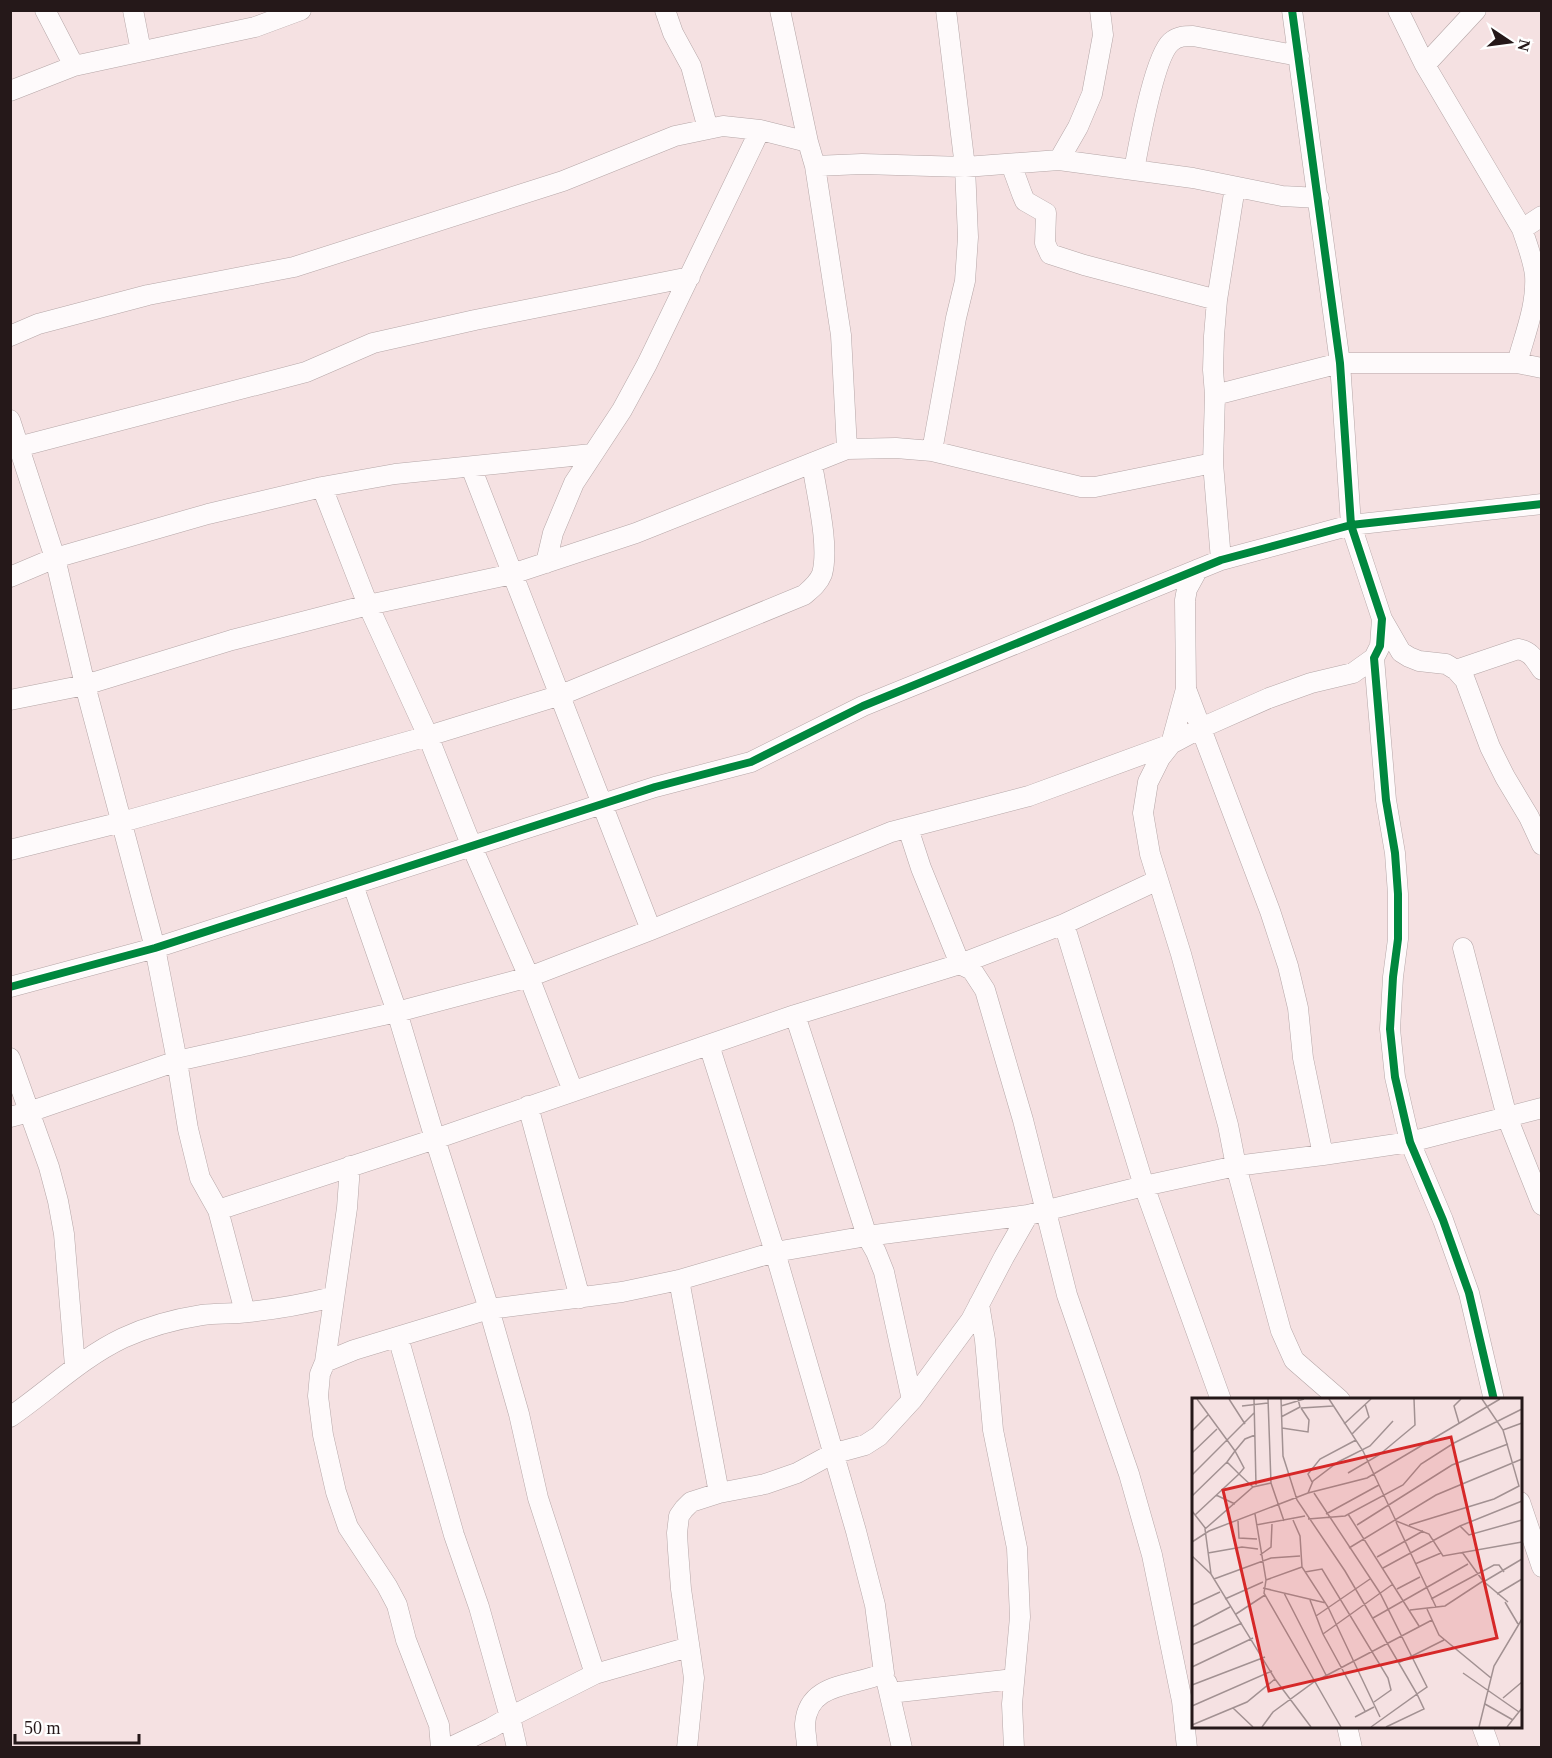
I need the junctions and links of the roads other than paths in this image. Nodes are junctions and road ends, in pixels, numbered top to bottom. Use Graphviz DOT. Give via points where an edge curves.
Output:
graph roads {
  1 [pos="45,10"];
  2 [pos="133,10"];
  3 [pos="302,10"];
  4 [pos="665,10"];
  5 [pos="780,10"];
  6 [pos="946,10"];
  7 [pos="1100,10"];
  8 [pos="1292,10"];
  9 [pos="1398,10"];
  10 [pos="1476,10"];
  11 [pos="254,19"];
  12 [pos="141,51"];
  13 [pos="1299,56"];
  14 [pos="1425,65"];
  15 [pos="74,66"];
  16 [pos="10,91"];
  17 [pos="708,129"];
  18 [pos="760,130"];
  19 [pos="808,142"];
  20 [pos="1059,160"];
  21 [pos="1011,164"];
  22 [pos="815,166"];
  23 [pos="965,167"];
  24 [pos="1134,170"];
  25 [pos="1234,186"];
  26 [pos="1319,198"];
  27 [pos="1542,216"];
  28 [pos="1522,229"];
  29 [pos="1535,250"];
  30 [pos="690,277"];
  31 [pos="1217,300"];
  32 [pos="10,336"];
  33 [pos="1340,363"];
  34 [pos="1517,363"];
  35 [pos="1542,368"];
  36 [pos="1215,395"];
  37 [pos="10,420"];
  38 [pos="18,447"];
  39 [pos="847,449"];
  40 [pos="932,451"];
  41 [pos="592,454"];
  42 [pos="812,462"];
  43 [pos="1213,463"];
  44 [pos="471,467"];
  45 [pos="322,487"];
  46 [pos="1542,504"];
  47 [pos="1351,525"];
  48 [pos="55,558"];
  49 [pos="1221,560"];
  50 [pos="546,563"];
  51 [pos="1198,569"];
  52 [pos="512,574"];
  53 [pos="10,577"];
  54 [pos="368,605"];
  55 [pos="1383,619"];
  56 [pos="1374,657"];
  57 [pos="1456,670"];
  58 [pos="1542,670"];
  59 [pos="85,685"];
  60 [pos="1186,689"];
  61 [pos="561,695"];
  62 [pos="10,700"];
  63 [pos="1201,728"];
  64 [pos="428,736"];
  65 [pos="1171,744"];
  66 [pos="603,805"];
  67 [pos="122,822"];
  68 [pos="908,828"];
  69 [pos="1542,845"];
  70 [pos="472,847"];
  71 [pos="10,850"];
  72 [pos="1158,880"];
  73 [pos="353,885"];
  74 [pos="1064,924"];
  75 [pos="651,930"];
  76 [pos="155,948"];
  77 [pos="1463,948"];
  78 [pos="960,964"];
  79 [pos="529,977"];
  80 [pos="10,987"];
  81 [pos="397,1012"];
  82 [pos="795,1015"];
  83 [pos="709,1045"];
  84 [pos="10,1058"];
  85 [pos="177,1061"];
  86 [pos="573,1091"];
  87 [pos="528,1106"];
  88 [pos="1542,1108"];
  89 [pos="20,1114"];
  90 [pos="1507,1117"];
  91 [pos="435,1139"];
  92 [pos="1410,1142"];
  93 [pos="1323,1155"];
  94 [pos="350,1166"];
  95 [pos="1236,1166"];
  96 [pos="1143,1186"];
  97 [pos="1542,1205"];
  98 [pos="218,1210"];
  99 [pos="1038,1212"];
  100 [pos="867,1236"];
  101 [pos="775,1252"];
  102 [pos="680,1280"];
  103 [pos="333,1297"];
  104 [pos="580,1298"];
  105 [pos="980,1304"];
  106 [pos="489,1309"];
  107 [pos="245,1312"];
  108 [pos="398,1337"];
  109 [pos="325,1362"];
  110 [pos="75,1366"];
  111 [pos="1220,1398"];
  112 [pos="1338,1398"];
  113 [pos="1494,1398"];
  114 [pos="912,1400"];
  115 [pos="10,1417"];
  116 [pos="832,1454"];
  117 [pos="719,1493"];
  118 [pos="1522,1505"];
  119 [pos="1542,1568"];
  120 [pos="689,1647"];
  121 [pos="884,1673"];
  122 [pos="595,1674"];
  123 [pos="1014,1679"];
  124 [pos="890,1693"];
  125 [pos="510,1717"];
  126 [pos="1347,1728"];
  127 [pos="1483,1728"];
  128 [pos="441,1748"];
  129 [pos="449,1748"];
  130 [pos="517,1748"];
  131 [pos="687,1748"];
  132 [pos="807,1748"];
  133 [pos="902,1748"];
  134 [pos="1014,1748"];
  135 [pos="1187,1748"];
  136 [pos="1352,1748"];
  137 [pos="1490,1748"];
  1 -- 15 [label="street"];
  2 -- 12 [label="street"];
  3 -- 11 [label="street"];
  4 -- 17 [label="street" via="691,66"];
  5 -- 19 [label="street"];
  6 -- 23 [label="street"];
  7 -- 20 [label="street" via="1103,35 1092,94"];
  8 -- 13 [label="street"];
  9 -- 14 [label="street"];
  10 -- 14 [label="street"];
  11 -- 12 [label="street"];
  12 -- 15 [label="street"];
  13 -- 24 [label="street" via="1180,36 1164,50 1145,112"];
  13 -- 26 [label="street"];
  14 -- 28 [label="street"];
  15 -- 16 [label="street"];
  17 -- 18 [label="street" via="723,126"];
  17 -- 32 [label="street" via="675,136 563,181 294,267 148,295 38,324"];
  18 -- 19 [label="street"];
  18 -- 30 [label="street"];
  19 -- 22 [label="street"];
  20 -- 21 [label="street"];
  20 -- 24 [label="street"];
  21 -- 23 [label="street"];
  21 -- 31 [label="street" via="1025,201 1046,213 1045,243 1050,254"];
  22 -- 23 [label="street"];
  22 -- 39 [label="street" via="841,335"];
  23 -- 40 [label="street" via="965,280"];
  24 -- 25 [label="street"];
  25 -- 26 [label="street" via="1282,196"];
  25 -- 31 [label="street"];
  26 -- 33 [label="street"];
  27 -- 28 [label="street"];
  28 -- 29 [label="street"];
  29 -- 34 [label="street" via="1533,309"];
  30 -- 38 [label="street" via="373,343 306,372"];
  30 -- 41 [label="street" via="622,410"];
  31 -- 36 [label="street"];
  33 -- 34 [label="street"];
  33 -- 36 [label="street"];
  33 -- 47 [label="street"];
  34 -- 35 [label="street"];
  36 -- 43 [label="street"];
  37 -- 38 [label="street"];
  38 -- 48 [label="street"];
  39 -- 40 [label="street" via="896,447"];
  39 -- 42 [label="street"];
  40 -- 43 [label="street" via="1082,487"];
  41 -- 44 [label="street"];
  41 -- 50 [label="street" via="564,506"];
  42 -- 50 [label="street" via="636,533"];
  42 -- 61 [label="street" via="825,555 815,586 804,595"];
  43 -- 49 [label="street"];
  44 -- 45 [label="street" via="395,474"];
  44 -- 52 [label="street"];
  45 -- 48 [label="street" via="208,514"];
  45 -- 54 [label="street"];
  46 -- 47 [label="street"];
  47 -- 49 [label="street"];
  47 -- 55 [label="street"];
  48 -- 53 [label="street"];
  48 -- 59 [label="street"];
  49 -- 51 [label="street"];
  50 -- 52 [label="street"];
  51 -- 60 [label="street" via="1185,600"];
  51 -- 66 [label="street" via="863,706 751,762"];
  52 -- 54 [label="street"];
  52 -- 61 [label="street"];
  54 -- 59 [label="street" via="232,640"];
  54 -- 64 [label="street"];
  55 -- 56 [label="street" via="1380,646"];
  55 -- 57 [label="street" via="1401,652 1408,657 1446,664"];
  56 -- 63 [label="street" via="1353,673 1269,698"];
  56 -- 92 [label="street" via="1398,894 1390,1029 1395,1077"];
  57 -- 58 [label="street" via="1518,649 1532,656"];
  57 -- 69 [label="street" via="1465,680 1490,747"];
  59 -- 62 [label="street"];
  59 -- 67 [label="street"];
  60 -- 63 [label="street"];
  60 -- 65 [label="street"];
  61 -- 64 [label="street"];
  61 -- 66 [label="street"];
  63 -- 65 [label="street"];
  63 -- 93 [label="street" via="1288,966"];
  64 -- 67 [label="street"];
  64 -- 70 [label="street"];
  65 -- 68 [label="street" via="1029,796"];
  65 -- 72 [label="street" via="1148,782 1143,813 1149,854"];
  66 -- 70 [label="street"];
  66 -- 75 [label="street"];
  67 -- 71 [label="street"];
  67 -- 76 [label="street"];
  68 -- 75 [label="street"];
  68 -- 78 [label="street"];
  70 -- 73 [label="street"];
  70 -- 79 [label="street"];
  72 -- 74 [label="street"];
  72 -- 95 [label="street" via="1228,1125"];
  73 -- 76 [label="street"];
  73 -- 81 [label="street"];
  74 -- 78 [label="street"];
  74 -- 96 [label="street"];
  75 -- 79 [label="street"];
  76 -- 80 [label="street"];
  76 -- 85 [label="street"];
  77 -- 90 [label="street"];
  78 -- 82 [label="street"];
  78 -- 99 [label="street" via="972,970 985,990 1023,1120"];
  79 -- 81 [label="street"];
  79 -- 86 [label="street"];
  81 -- 85 [label="street"];
  81 -- 91 [label="street"];
  82 -- 83 [label="street"];
  82 -- 100 [label="street"];
  83 -- 86 [label="street"];
  83 -- 101 [label="street"];
  84 -- 89 [label="street"];
  85 -- 89 [label="street"];
  85 -- 98 [label="street" via="200,1178"];
  86 -- 87 [label="street"];
  87 -- 91 [label="street"];
  87 -- 104 [label="street"];
  88 -- 90 [label="street"];
  89 -- 110 [label="street" via="49,1167 60,1212"];
  90 -- 92 [label="street"];
  90 -- 97 [label="street"];
  91 -- 94 [label="street"];
  91 -- 106 [label="street"];
  92 -- 93 [label="street"];
  92 -- 113 [label="street" via="1469,1293"];
  93 -- 95 [label="street"];
  94 -- 98 [label="street"];
  94 -- 103 [label="street"];
  95 -- 96 [label="street"];
  95 -- 112 [label="street" via="1281,1331 1294,1360"];
  96 -- 99 [label="street"];
  96 -- 111 [label="street"];
  98 -- 107 [label="street"];
  99 -- 100 [label="street"];
  99 -- 105 [label="street" via="1004,1257"];
  99 -- 135 [label="street" via="1129,1474 1152,1556 1182,1701"];
  100 -- 101 [label="street"];
  100 -- 114 [label="street" via="884,1272"];
  101 -- 102 [label="street"];
  101 -- 116 [label="street"];
  102 -- 104 [label="street"];
  102 -- 117 [label="street"];
  103 -- 107 [label="street"];
  103 -- 109 [label="street"];
  104 -- 106 [label="street"];
  105 -- 114 [label="street"];
  105 -- 123 [label="street" via="993,1430 1017,1548 1020,1617"];
  106 -- 108 [label="street"];
  106 -- 122 [label="street" via="538,1498"];
  107 -- 110 [label="street" via="201,1315 163,1324 123,1338"];
  108 -- 109 [label="street"];
  108 -- 125 [label="street"];
  109 -- 128 [label="street" via="318,1396 336,1492 348,1527 397,1605 406,1640 439,1725"];
  110 -- 115 [label="street"];
  114 -- 116 [label="street" via="879,1436 865,1445"];
  116 -- 117 [label="street" via="797,1473"];
  116 -- 121 [label="street" via="875,1605"];
  117 -- 120 [label="street" via="691,1502 680,1516 678,1559"];
  118 -- 119 [label="street"];
  120 -- 122 [label="street"];
  120 -- 131 [label="street" via="694,1678"];
  121 -- 124 [label="street"];
  121 -- 132 [label="street" via="830,1688 816,1697 808,1708 805,1725"];
  122 -- 125 [label="street"];
  123 -- 124 [label="street"];
  123 -- 134 [label="street"];
  124 -- 133 [label="street"];
  125 -- 129 [label="street"];
  125 -- 130 [label="street"];
  126 -- 136 [label="street"];
  127 -- 137 [label="street"];
}
